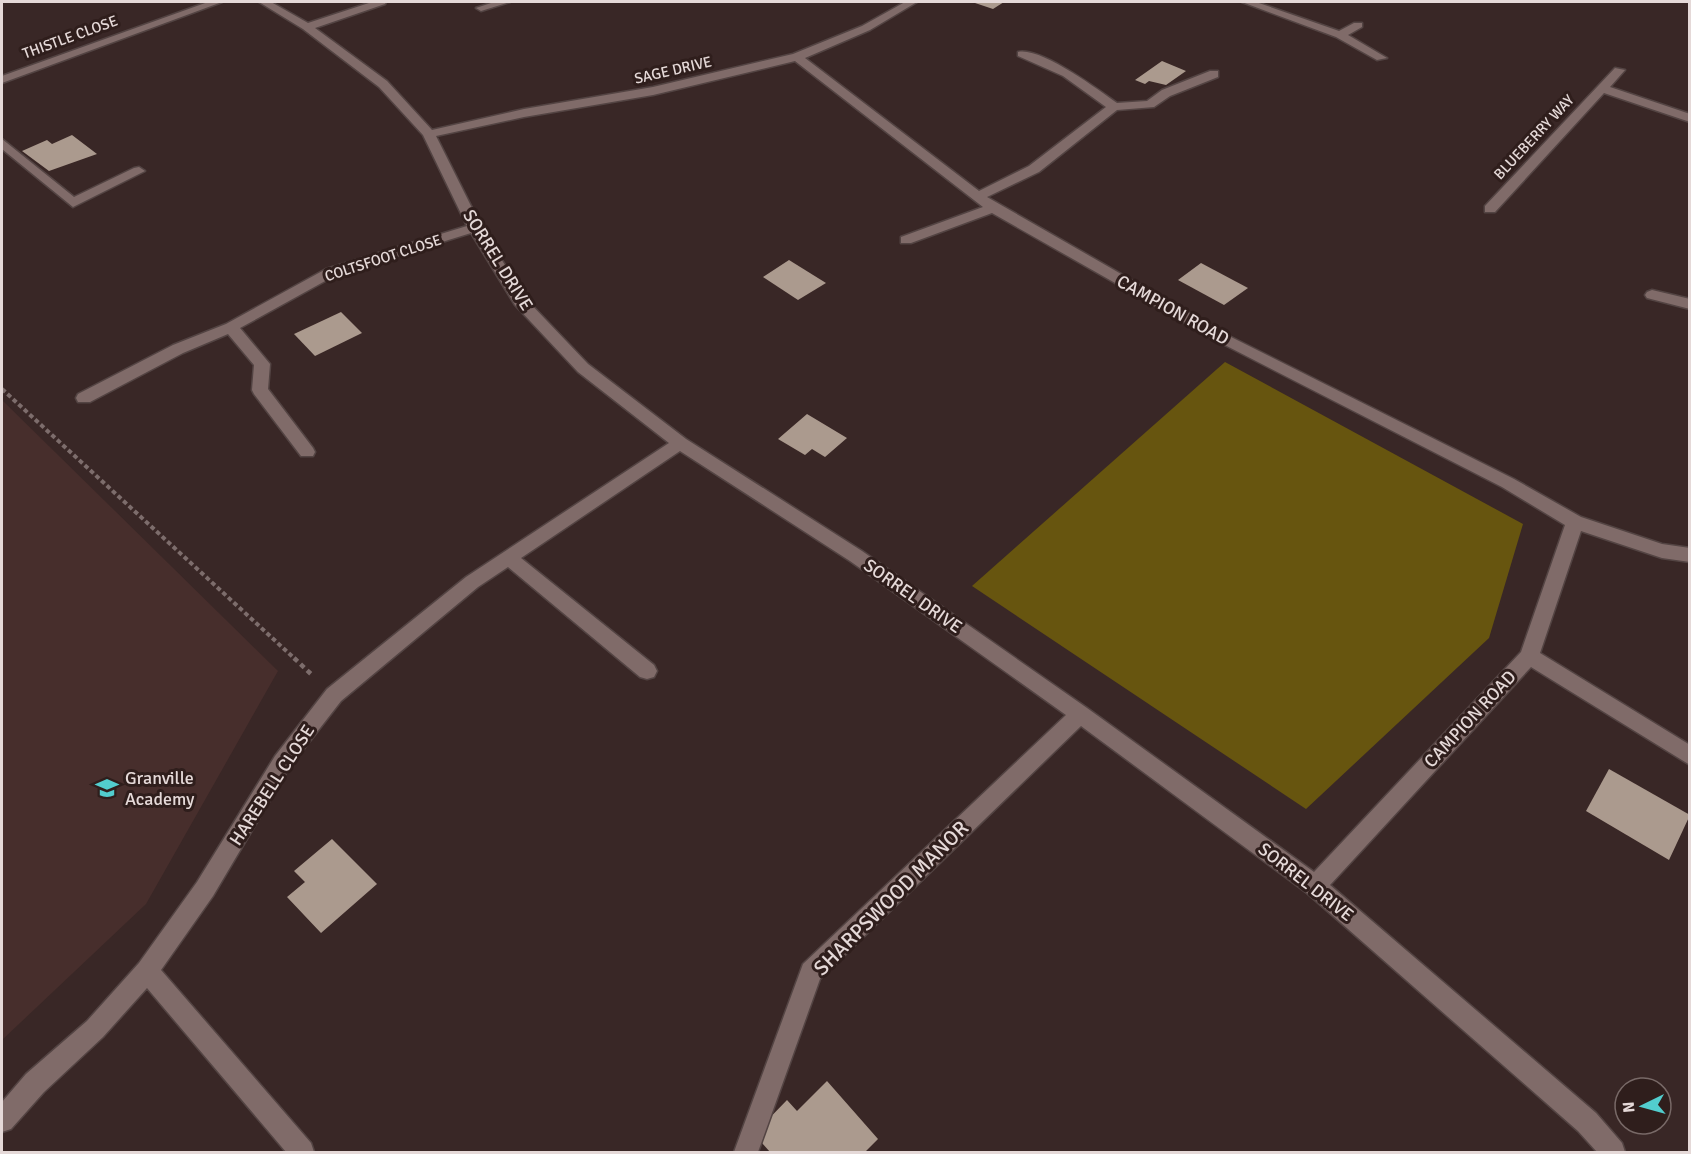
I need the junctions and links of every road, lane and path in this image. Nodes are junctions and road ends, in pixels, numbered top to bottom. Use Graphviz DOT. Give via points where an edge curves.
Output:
graph roads {
  1 [pos="217,2"];
  2 [pos="264,2"];
  3 [pos="381,2"];
  4 [pos="505,2"];
  5 [pos="912,2"];
  6 [pos="1247,2"];
  7 [pos="480,8"];
  8 [pos="1358,25"];
  9 [pos="307,27"];
  10 [pos="1340,35"];
  11 [pos="1022,54"];
  12 [pos="797,57"];
  13 [pos="1381,58"];
  14 [pos="1619,70"];
  15 [pos="1214,74"];
  16 [pos="2,80"];
  17 [pos="1604,89"];
  18 [pos="1114,107"];
  19 [pos="1689,118"];
  20 [pos="429,134"];
  21 [pos="2,143"];
  22 [pos="139,171"];
  23 [pos="980,196"];
  24 [pos="993,208"];
  25 [pos="1490,209"];
  26 [pos="475,228"];
  27 [pos="906,240"];
  28 [pos="1652,295"];
  29 [pos="1689,304"];
  30 [pos="231,327"];
  31 [pos="2,389"];
  32 [pos="84,398"];
  33 [pos="680,443"];
  34 [pos="307,452"];
  35 [pos="1575,522"];
  36 [pos="1689,555"];
  37 [pos="508,557"];
  38 [pos="1529,656"];
  39 [pos="647,671"];
  40 [pos="334,695"];
  41 [pos="1080,714"];
  42 [pos="1689,756"];
  43 [pos="1315,886"];
  44 [pos="147,971"];
  45 [pos="2,1120"];
  46 [pos="302,1152"];
  47 [pos="746,1152"];
  48 [pos="1613,1152"];
  1 -- 16 [label="street, THISTLE CLOSE"];
  2 -- 9 [label="street, SORREL DRIVE"];
  3 -- 9 [label="street"];
  4 -- 7 [label="street"];
  5 -- 12 [label="street, SAGE DRIVE" via="866,28"];
  6 -- 10 [label="street"];
  8 -- 10 [label="street"];
  9 -- 20 [label="street, SORREL DRIVE" via="382,84"];
  10 -- 13 [label="street"];
  11 -- 18 [label="street" via="1067,73"];
  12 -- 20 [label="street, SAGE DRIVE" via="653,91"];
  12 -- 23 [label="street, CAMPION ROAD"];
  14 -- 17 [label="street, BLUEBERRY WAY"];
  15 -- 18 [label="street" via="1166,93 1150,104"];
  17 -- 19 [label="street"];
  17 -- 25 [label="street, BLUEBERRY WAY"];
  18 -- 23 [label="street" via="1034,169"];
  20 -- 26 [label="street, SORREL DRIVE"];
  21 -- 22 [label="street" via="73,203"];
  23 -- 24 [label="street, CAMPION ROAD"];
  24 -- 27 [label="street"];
  24 -- 35 [label="street, CAMPION ROAD" via="1224,339 1508,483"];
  26 -- 30 [label="street, COLTSFOOT CLOSE" via="331,272"];
  26 -- 33 [label="street, SORREL DRIVE" via="520,302 559,343 583,368"];
  28 -- 29 [label="street"];
  30 -- 32 [label="street, COLTSFOOT CLOSE" via="178,349"];
  30 -- 34 [label="street" via="262,364 260,390"];
  31 -- 40 [label="path"];
  33 -- 37 [label="street, HAREBELL CLOSE"];
  33 -- 41 [label="street, SORREL DRIVE" via="856,556"];
  35 -- 36 [label="street, CAMPION ROAD"];
  35 -- 38 [label="street, CAMPION ROAD"];
  37 -- 39 [label="street"];
  37 -- 40 [label="street, HAREBELL CLOSE"];
  38 -- 42 [label="street"];
  38 -- 43 [label="street, CAMPION ROAD"];
  40 -- 44 [label="street, HAREBELL CLOSE" via="282,762 205,889"];
  41 -- 43 [label="street, SORREL DRIVE"];
  41 -- 47 [label="street, SHARPSWOOD MANOR" via="811,972"];
  43 -- 48 [label="street, SORREL DRIVE" via="1587,1122"];
  44 -- 45 [label="street, HAREBELL CLOSE" via="95,1029 35,1083"];
  44 -- 46 [label="street"];
}
